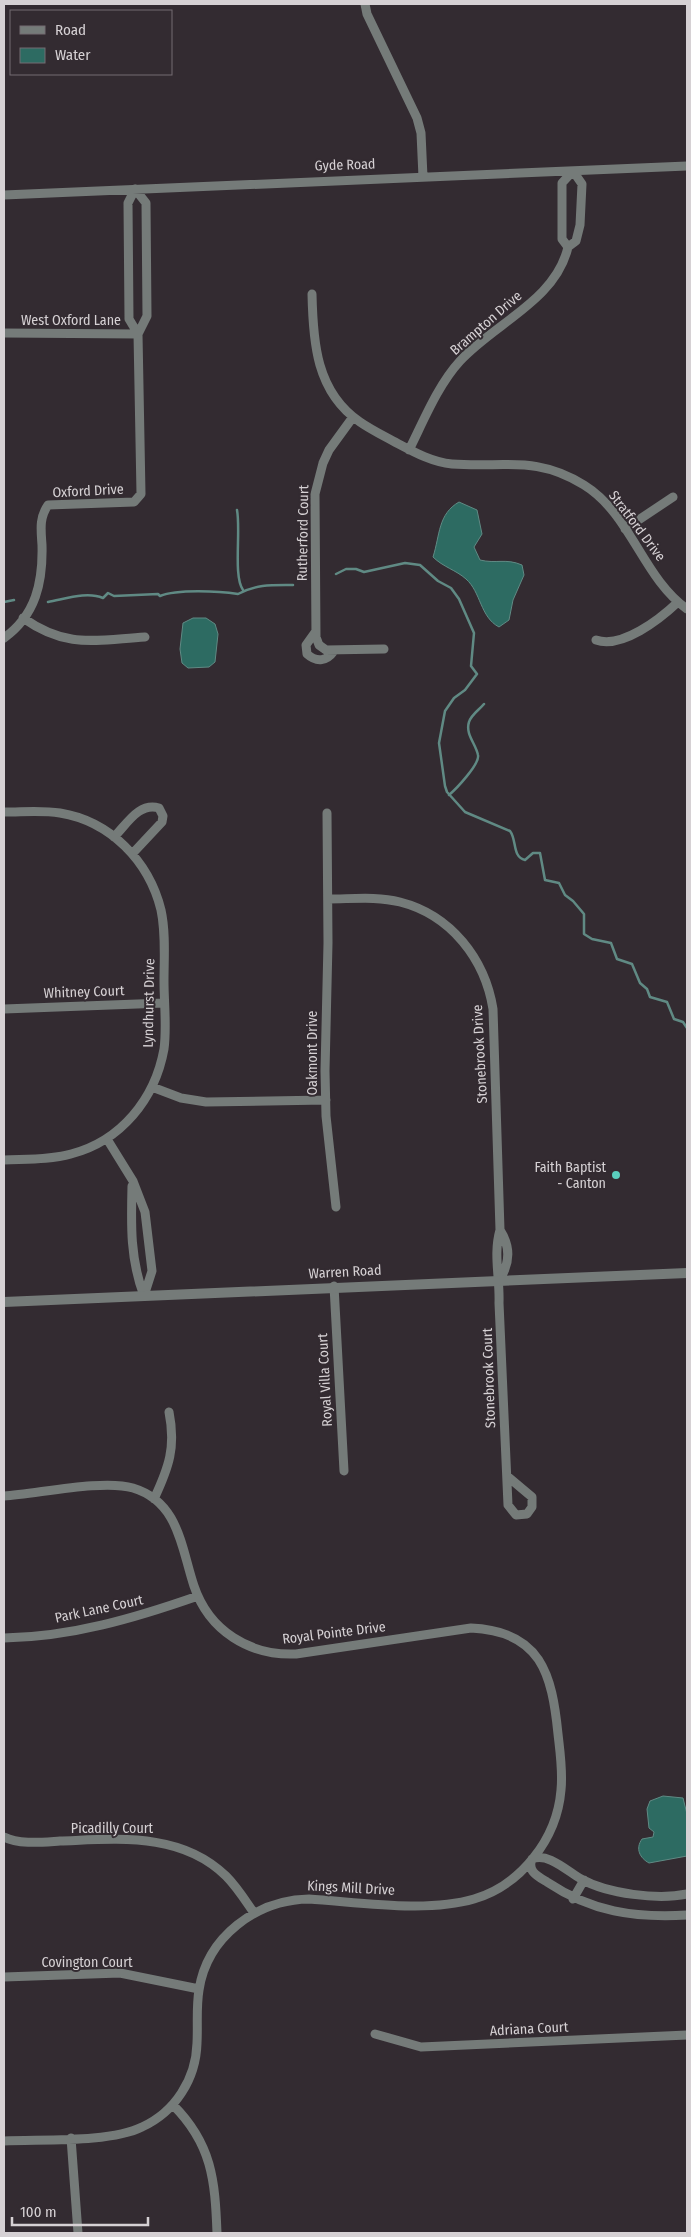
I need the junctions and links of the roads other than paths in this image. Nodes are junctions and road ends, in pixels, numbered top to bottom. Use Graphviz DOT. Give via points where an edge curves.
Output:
graph roads {
  1 [pos="365,4"];
  2 [pos="687,166"];
  3 [pos="572,171"];
  4 [pos="423,176"];
  5 [pos="136,190"];
  6 [pos="4,195"];
  7 [pos="568,246"];
  8 [pos="312,294"];
  9 [pos="4,333"];
  10 [pos="138,334"];
  11 [pos="353,417"];
  12 [pos="409,450"];
  13 [pos="673,497"];
  14 [pos="625,529"];
  15 [pos="678,602"];
  16 [pos="687,608"];
  17 [pos="23,618"];
  18 [pos="316,631"];
  19 [pos="145,637"];
  20 [pos="4,638"];
  21 [pos="596,640"];
  22 [pos="384,649"];
  23 [pos="334,651"];
  24 [pos="4,812"];
  25 [pos="327,813"];
  26 [pos="114,837"];
  27 [pos="133,853"];
  28 [pos="328,899"];
  29 [pos="164,1003"];
  30 [pos="4,1009"];
  31 [pos="152,1087"];
  32 [pos="326,1100"];
  33 [pos="107,1138"];
  34 [pos="4,1160"];
  35 [pos="132,1181"];
  36 [pos="336,1207"];
  37 [pos="687,1273"];
  38 [pos="500,1280"];
  39 [pos="334,1286"];
  40 [pos="144,1296"];
  41 [pos="4,1302"];
  42 [pos="169,1412"];
  43 [pos="344,1471"];
  44 [pos="507,1476"];
  45 [pos="4,1496"];
  46 [pos="154,1499"];
  47 [pos="198,1596"];
  48 [pos="4,1638"];
  49 [pos="4,1837"];
  50 [pos="544,1844"];
  51 [pos="547,1858"];
  52 [pos="532,1859"];
  53 [pos="520,1872"];
  54 [pos="534,1874"];
  55 [pos="584,1880"];
  56 [pos="687,1894"];
  57 [pos="574,1899"];
  58 [pos="254,1913"];
  59 [pos="687,1916"];
  60 [pos="4,1977"];
  61 [pos="199,1989"];
  62 [pos="375,2034"];
  63 [pos="687,2035"];
  64 [pos="173,2105"];
  65 [pos="71,2138"];
  66 [pos="4,2141"];
  67 [pos="78,2233"];
  68 [pos="217,2233"];
  1 -- 4 [label="street" via="417,118"];
  2 -- 3 [label="street, Gyde Road"];
  3 -- 4 [label="street, Gyde Road"];
  3 -- 7 [label="street" via="562,183 562,239"];
  3 -- 7 [label="street, Brampton Drive" via="582,184 580,225 576,241"];
  4 -- 5 [label="street, Gyde Road"];
  5 -- 6 [label="street, Gyde Road"];
  5 -- 10 [label="street, Oxford Drive" via="128,203 129,318"];
  5 -- 10 [label="street, Oxford Drive" via="146,203 147,316"];
  7 -- 12 [label="street, Brampton Drive" via="565,260 536,298 474,347 459,363"];
  8 -- 11 [label="street" via="317,359 329,387"];
  9 -- 10 [label="street, West Oxford Lane"];
  10 -- 17 [label="street, Oxford Drive" via="142,494 134,502 48,505 41,516 40,589"];
  11 -- 12 [label="street, Stratford Drive"];
  11 -- 18 [label="street, Rutherford Court" via="329,450 316,487"];
  12 -- 14 [label="street, Stratford Drive" via="450,464 521,463 554,470 594,492"];
  13 -- 14 [label="street"];
  14 -- 15 [label="street, Stratford Drive"];
  15 -- 16 [label="street, Stratford Drive"];
  15 -- 21 [label="street" via="663,617 639,631 605,643"];
  17 -- 19 [label="street" via="62,638 91,641"];
  17 -- 20 [label="street, Oxford Drive"];
  18 -- 23 [label="street" via="319,645"];
  18 -- 23 [label="street, Rutherford Court" via="306,645 307,654 315,660 322,660"];
  22 -- 23 [label="street, Rutherford Court"];
  24 -- 26 [label="street, Lyndhurst Drive" via="62,814 97,826"];
  25 -- 28 [label="street, Oakmont Drive"];
  26 -- 27 [label="street, Lyndhurst Drive"];
  26 -- 27 [label="street" via="143,807 159,808 162,822"];
  27 -- 29 [label="street, Lyndhurst Drive" via="150,879 161,910"];
  28 -- 32 [label="street, Oakmont Drive" via="324,1037"];
  28 -- 38 [label="street, Stonebrook Drive" via="383,899 424,911 457,934 482,970 493,1009"];
  29 -- 30 [label="street, Whitney Court"];
  29 -- 31 [label="street, Lyndhurst Drive" via="164,1048"];
  31 -- 32 [label="street" via="181,1098 206,1102"];
  31 -- 33 [label="street, Lyndhurst Drive" via="134,1116"];
  32 -- 36 [label="street, Oakmont Drive"];
  33 -- 34 [label="street, Lyndhurst Drive" via="71,1154"];
  33 -- 35 [label="street"];
  35 -- 40 [label="street" via="134,1271"];
  35 -- 40 [label="street" via="145,1212 150,1238 152,1270"];
  37 -- 38 [label="street, Warren Road"];
  38 -- 39 [label="street, Warren Road"];
  38 -- 44 [label="street, Stonebrook Court"];
  39 -- 40 [label="street, Warren Road"];
  39 -- 43 [label="street, Royal Villa Court"];
  40 -- 41 [label="street, Warren Road"];
  42 -- 46 [label="street" via="174,1434"];
  45 -- 46 [label="street, Royal Pointe Drive" via="111,1485 133,1488"];
  46 -- 47 [label="street, Royal Pointe Drive" via="167,1510 177,1527"];
  47 -- 48 [label="street, Park Lane Court" via="88,1629"];
  47 -- 50 [label="street, Royal Pointe Drive" via="210,1617 227,1634 246,1646 271,1653 296,1654 471,1628 500,1632 524,1645 541,1664 551,1685 562,1770 558,1811"];
  49 -- 58 [label="street, Picadilly Court" via="38,1842 127,1839 174,1845 198,1855 219,1870"];
  50 -- 51 [label="street"];
  50 -- 52 [label="street, Royal Pointe Drive"];
  51 -- 52 [label="street"];
  51 -- 55 [label="street"];
  52 -- 53 [label="street, Kings Mill Drive"];
  52 -- 54 [label="street"];
  53 -- 54 [label="street"];
  53 -- 58 [label="street, Kings Mill Drive" via="492,1891 455,1904 428,1906 302,1899 278,1903"];
  54 -- 57 [label="street"];
  55 -- 56 [label="street" via="622,1892 671,1898"];
  55 -- 57 [label="street"];
  57 -- 59 [label="street" via="615,1912"];
  58 -- 61 [label="street, Kings Mill Drive" via="233,1928 217,1946"];
  60 -- 61 [label="street, Covington Court" via="120,1973"];
  61 -- 64 [label="street, Kings Mill Drive" via="195,2060 186,2086"];
  62 -- 63 [label="street, Adriana Court" via="420,2047"];
  64 -- 65 [label="street, Kings Mill Drive" via="154,2121 130,2132"];
  64 -- 68 [label="street" via="195,2131 210,2165"];
  65 -- 66 [label="street, Kings Mill Drive"];
  65 -- 67 [label="street"];
}
